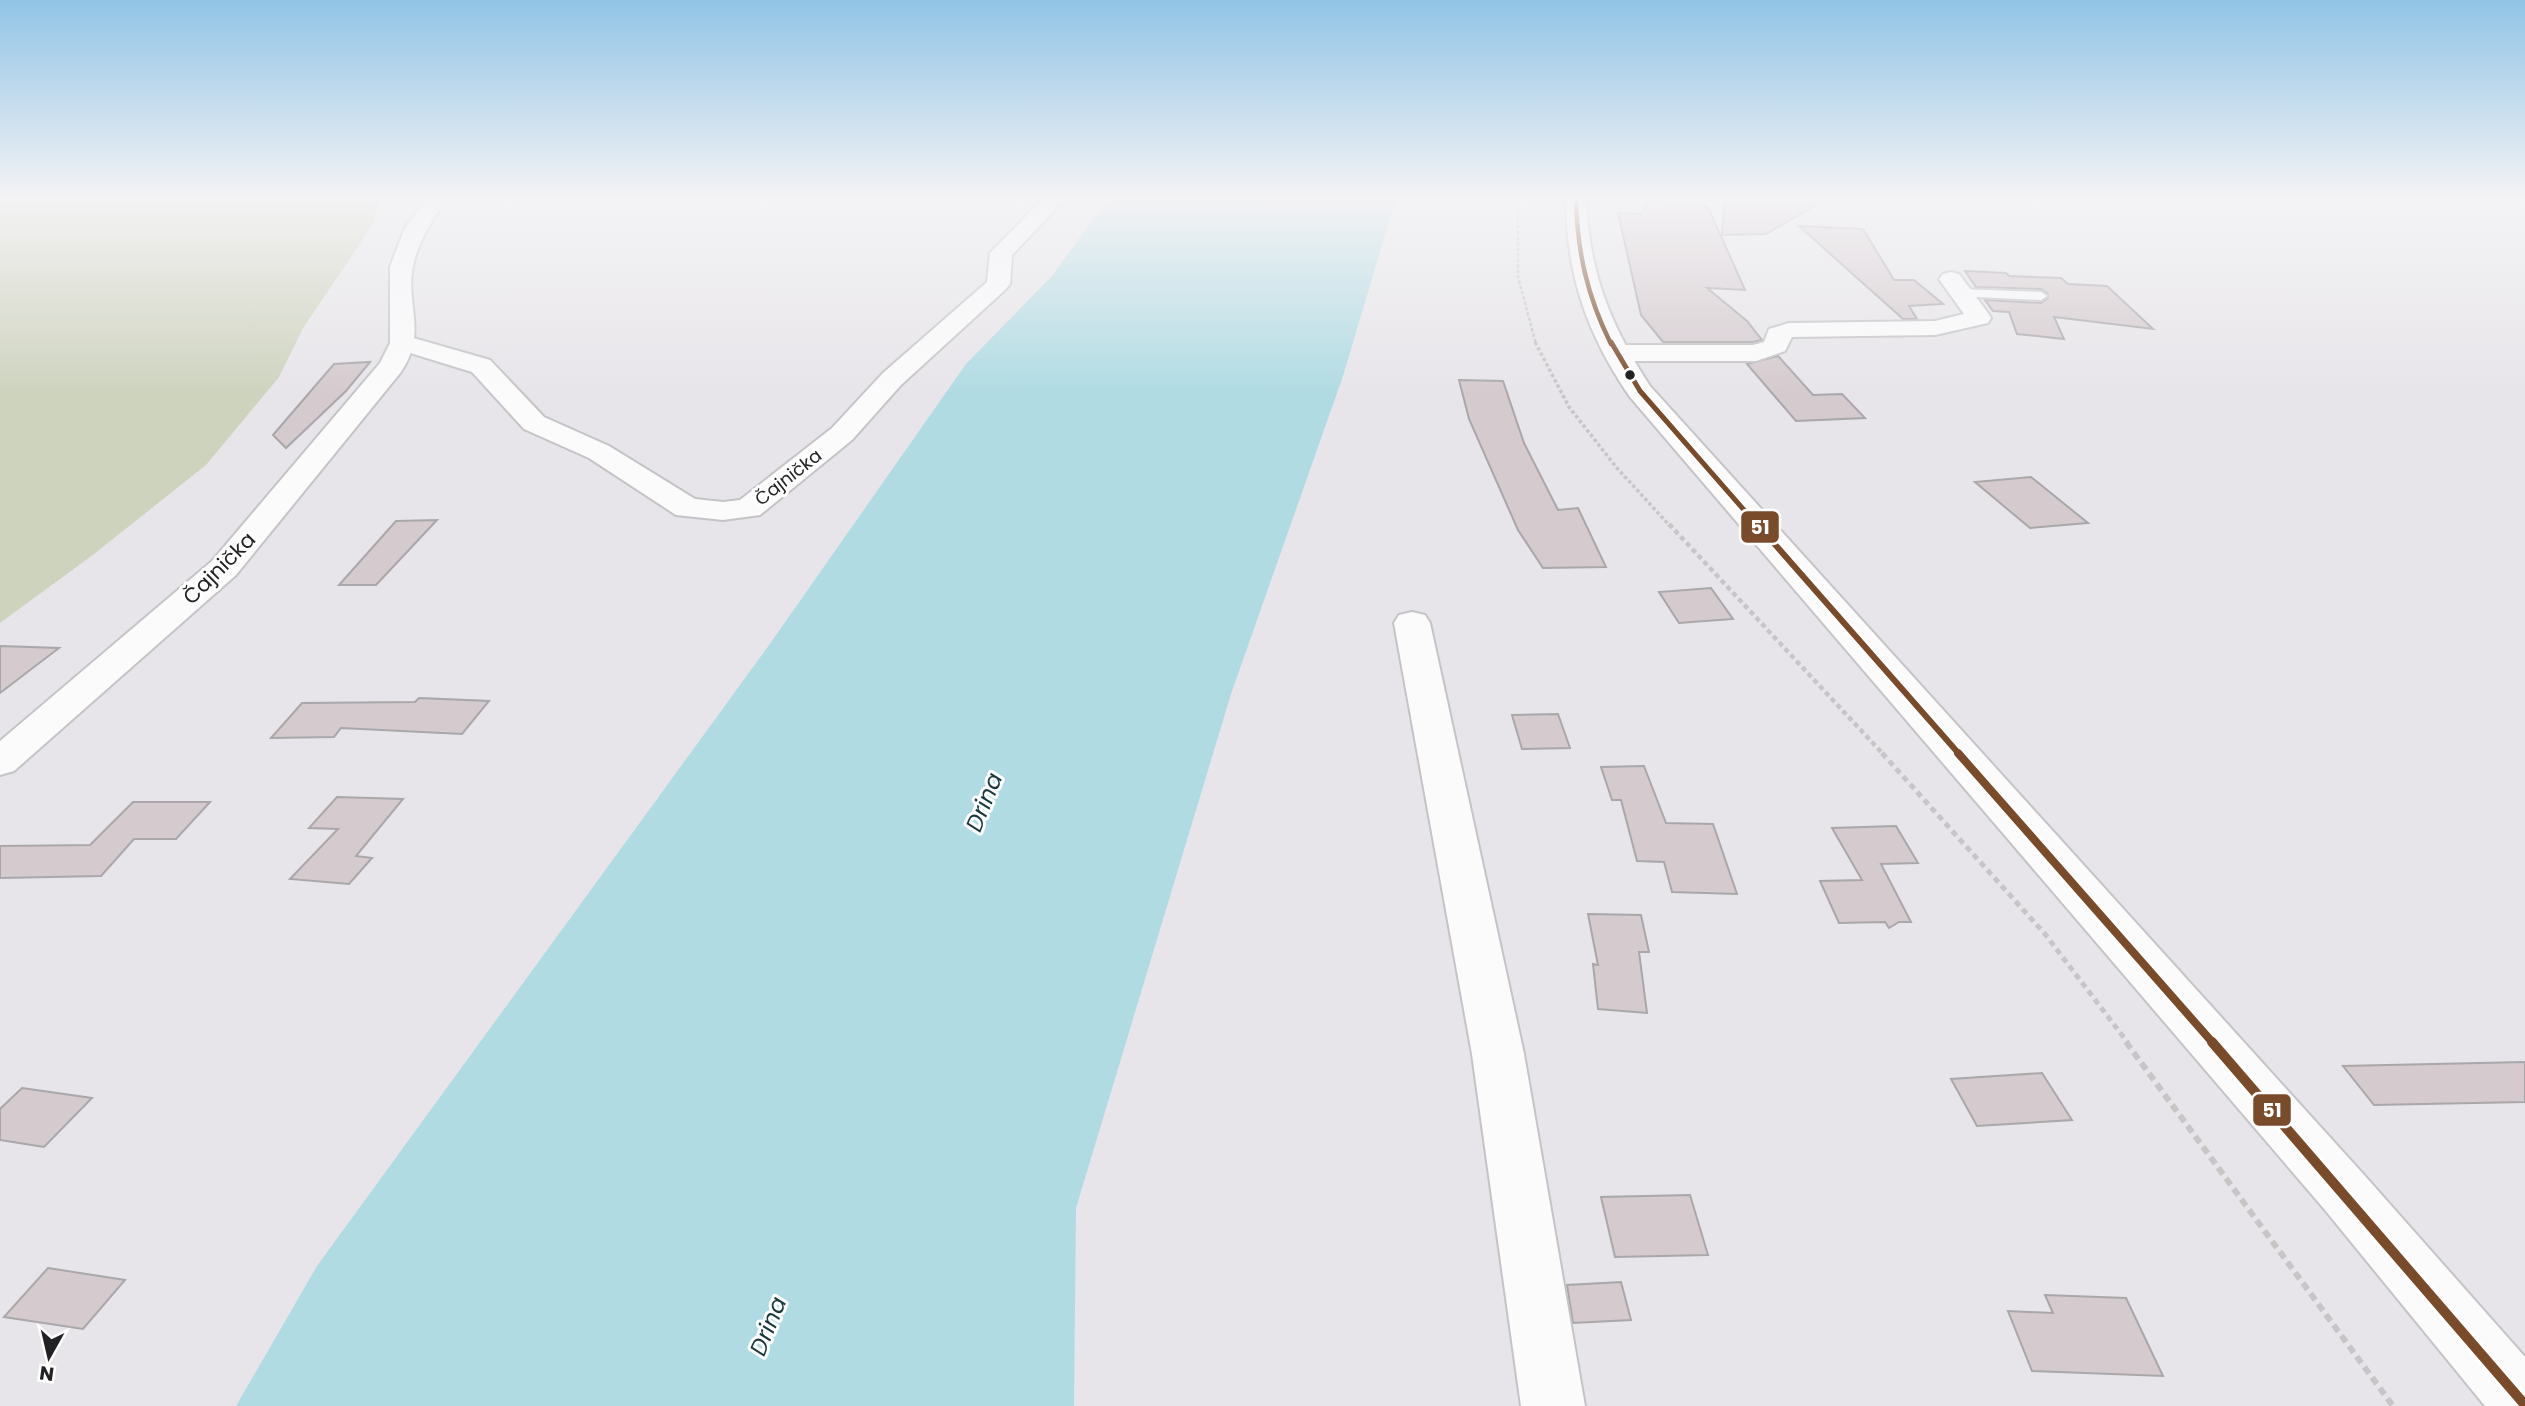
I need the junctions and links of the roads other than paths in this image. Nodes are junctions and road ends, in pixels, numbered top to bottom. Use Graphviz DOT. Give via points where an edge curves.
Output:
graph roads {
  1 [pos="402,264"];
  2 [pos="1001,264"];
  3 [pos="1580,264"];
  4 [pos="1956,286"];
  5 [pos="2041,296"];
  6 [pos="403,329"];
  7 [pos="1616,353"];
  8 [pos="1412,623"];
  9 [pos="0,761"];
  10 [pos="2525,1405"];
  11 [pos="1553,1406"];
  1 -- 6 [label="main road"];
  2 -- 6 [label="main road, Čajnička" via="998,284 892,379 842,434 749,508 723,511 687,508 599,452 534,423 481,366"];
  3 -- 7 [label="main road" via="1600,327"];
  4 -- 5 [label="lane"];
  4 -- 7 [label="main road" via="1979,318 1935,328 1789,330 1778,334 1776,346 1755,354"];
  6 -- 9 [label="main road, Čajnička" via="392,366 224,568"];
  7 -- 10 [label="main road" via="1677,435 2345,1193"];
  8 -- 11 [label="main road" via="1498,1054"];
}
